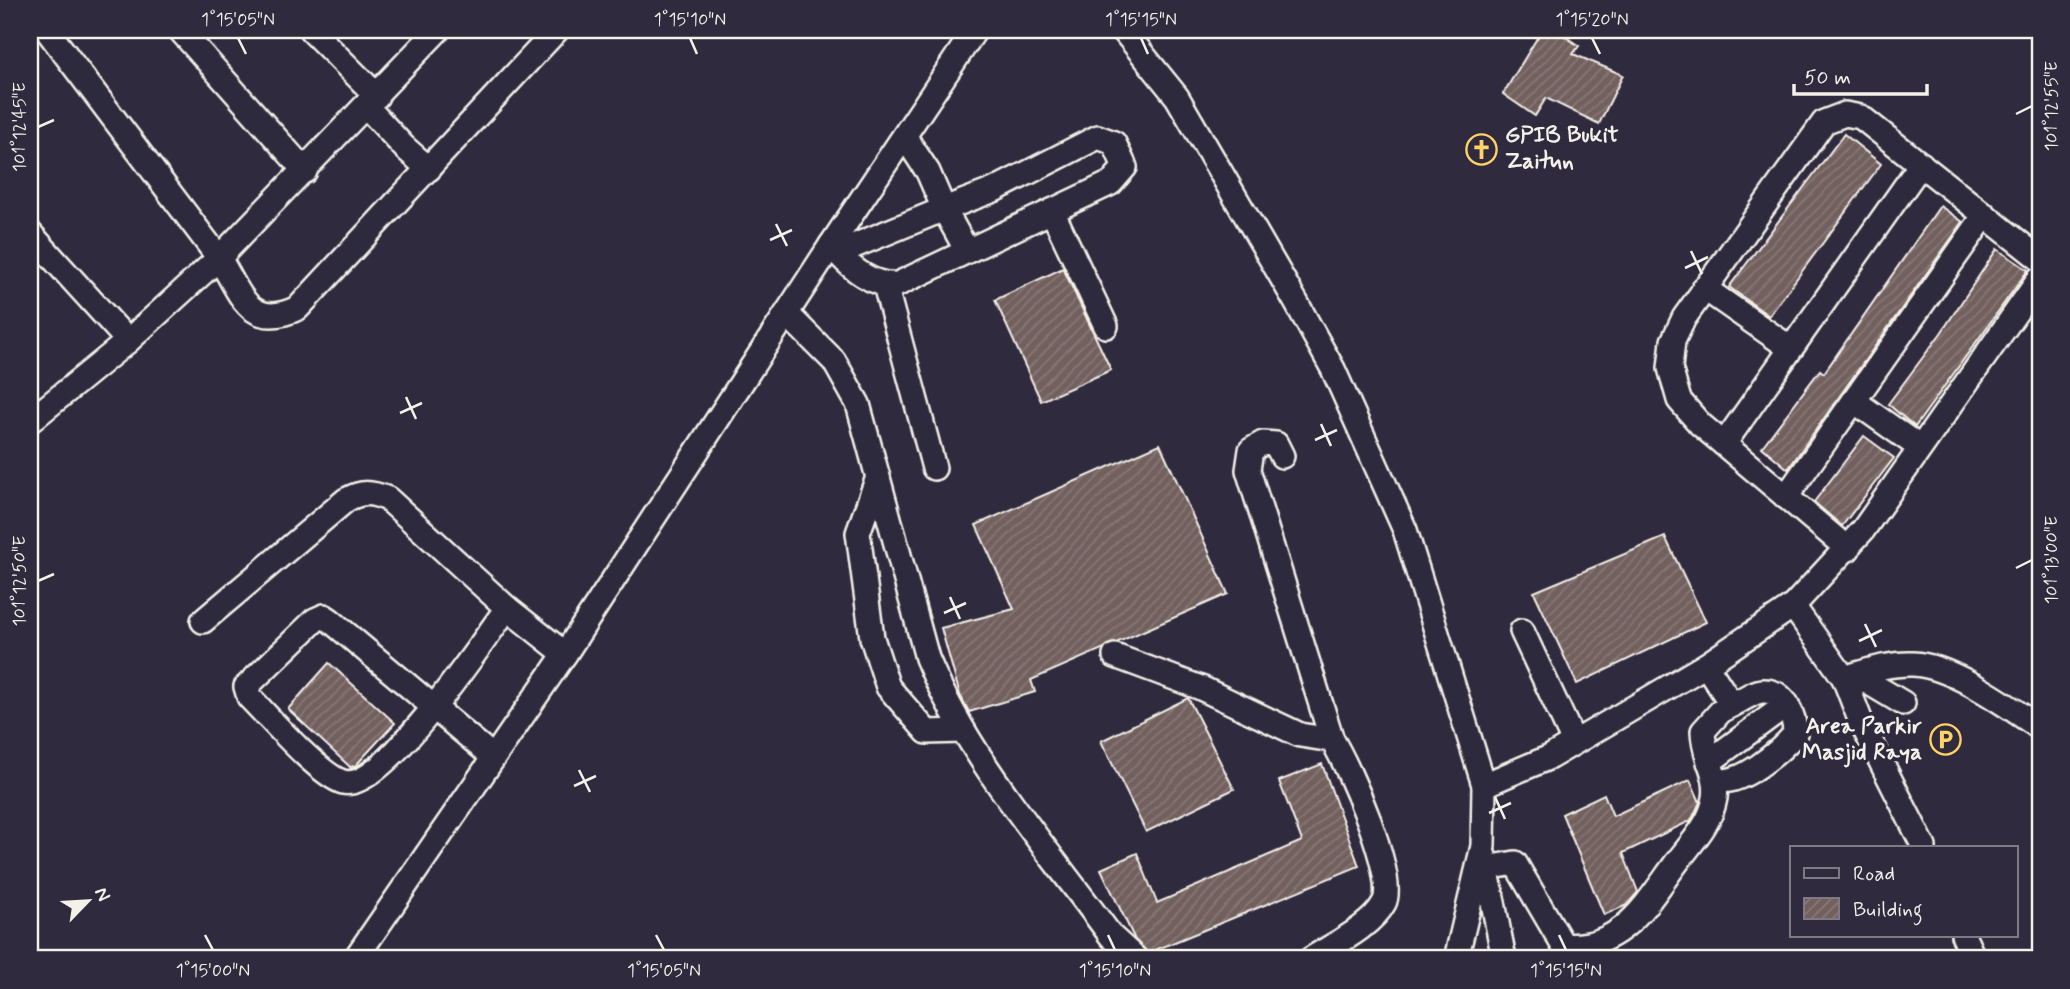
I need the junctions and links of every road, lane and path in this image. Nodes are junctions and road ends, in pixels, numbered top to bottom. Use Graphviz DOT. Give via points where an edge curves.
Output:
graph roads {
  1 [pos="47,30"];
  2 [pos="180,30"];
  3 [pos="311,30"];
  4 [pos="438,30"];
  5 [pos="557,30"];
  6 [pos="975,30"];
  7 [pos="1123,30"];
  8 [pos="372,101"];
  9 [pos="905,137"];
  10 [pos="1921,164"];
  11 [pos="429,169"];
  12 [pos="305,171"];
  13 [pos="944,209"];
  14 [pos="1052,211"];
  15 [pos="1984,215"];
  16 [pos="30,233"];
  17 [pos="834,249"];
  18 [pos="967,251"];
  19 [pos="219,258"];
  20 [pos="2040,259"];
  21 [pos="885,285"];
  22 [pos="1704,288"];
  23 [pos="2037,290"];
  24 [pos="787,314"];
  25 [pos="1106,326"];
  26 [pos="128,341"];
  27 [pos="1790,348"];
  28 [pos="1854,401"];
  29 [pos="30,421"];
  30 [pos="1724,444"];
  31 [pos="1919,447"];
  32 [pos="1282,456"];
  33 [pos="934,468"];
  34 [pos="878,477"];
  35 [pos="1786,497"];
  36 [pos="1848,549"];
  37 [pos="1793,606"];
  38 [pos="507,608"];
  39 [pos="203,621"];
  40 [pos="1522,631"];
  41 [pos="565,654"];
  42 [pos="1115,656"];
  43 [pos="1706,665"];
  44 [pos="1850,677"];
  45 [pos="1903,703"];
  46 [pos="1787,704"];
  47 [pos="1732,705"];
  48 [pos="433,708"];
  49 [pos="2040,728"];
  50 [pos="963,731"];
  51 [pos="1332,740"];
  52 [pos="1573,742"];
  53 [pos="493,757"];
  54 [pos="1713,771"];
  55 [pos="1484,785"];
  56 [pos="1923,846"];
  57 [pos="1485,857"];
  58 [pos="1963,936"];
  59 [pos="355,959"];
  60 [pos="1136,959"];
  61 [pos="1311,959"];
  62 [pos="1456,959"];
  63 [pos="1504,959"];
  64 [pos="1974,959"];
  1 -- 19 [label="street"];
  2 -- 12 [label="street"];
  3 -- 8 [label="street"];
  4 -- 8 [label="street"];
  5 -- 11 [label="street"];
  6 -- 9 [label="street"];
  7 -- 55 [label="street" via="1202,135 1349,404 1405,530"];
  8 -- 11 [label="street"];
  8 -- 12 [label="street"];
  9 -- 13 [label="street" via="928,172"];
  9 -- 17 [label="street"];
  10 -- 15 [label="street"];
  10 -- 22 [label="street" via="1861,117 1845,114 1824,122"];
  10 -- 27 [label="street"];
  11 -- 19 [label="street" via="298,308 281,316 264,317 250,308"];
  12 -- 19 [label="street"];
  13 -- 14 [label="street" via="994,190 1089,139 1114,143 1125,167 1122,173 1111,183"];
  13 -- 17 [label="street"];
  13 -- 18 [label="street"];
  14 -- 18 [label="street"];
  14 -- 25 [label="street"];
  15 -- 20 [label="street"];
  15 -- 28 [label="street"];
  16 -- 26 [label="street"];
  17 -- 21 [label="street" via="858,271"];
  17 -- 24 [label="street"];
  18 -- 21 [label="street" via="898,284"];
  19 -- 26 [label="street"];
  21 -- 33 [label="street"];
  22 -- 27 [label="street"];
  22 -- 30 [label="street" via="1673,341 1670,368 1679,400"];
  23 -- 31 [label="street"];
  24 -- 34 [label="street" via="813,337 849,383"];
  24 -- 41 [label="street"];
  26 -- 29 [label="street"];
  27 -- 30 [label="street"];
  28 -- 31 [label="street"];
  28 -- 35 [label="street"];
  30 -- 35 [label="street"];
  31 -- 36 [label="street"];
  32 -- 51 [label="street" via="1276,444 1263,443 1251,450 1248,470"];
  34 -- 50 [label="street" via="927,658"];
  34 -- 50 [label="street" via="858,533 872,638 888,687 927,732"];
  35 -- 36 [label="street"];
  36 -- 37 [label="street"];
  37 -- 43 [label="street"];
  37 -- 44 [label="street"];
  38 -- 39 [label="street" via="388,499 359,492"];
  38 -- 41 [label="street"];
  38 -- 48 [label="street"];
  40 -- 52 [label="street"];
  41 -- 53 [label="street"];
  42 -- 51 [label="street" via="1201,688 1300,735"];
  43 -- 47 [label="street"];
  43 -- 52 [label="street"];
  44 -- 45 [label="street"];
  44 -- 49 [label="street" via="1887,665 1916,664 1992,696"];
  44 -- 56 [label="street" via="1861,722"];
  46 -- 47 [label="street" via="1763,691"];
  46 -- 54 [label="street"];
  46 -- 54 [label="street" via="1795,718 1795,734 1782,749 1732,780"];
  47 -- 54 [label="street" via="1703,731 1703,746"];
  48 -- 48 [label="street" via="379,769 348,784 327,774 248,697 246,687 324,616"];
  48 -- 53 [label="street"];
  50 -- 60 [label="street" via="1111,936"];
  51 -- 61 [label="street" via="1349,766 1385,868 1387,895 1374,916"];
  52 -- 55 [label="street" via="1550,757"];
  53 -- 59 [label="street"];
  54 -- 57 [label="street" via="1711,817 1640,915 1597,941 1579,947 1563,945 1515,863"];
  55 -- 57 [label="street"];
  57 -- 62 [label="street"];
  57 -- 63 [label="street"];
  58 -- 64 [label="street"];
}
